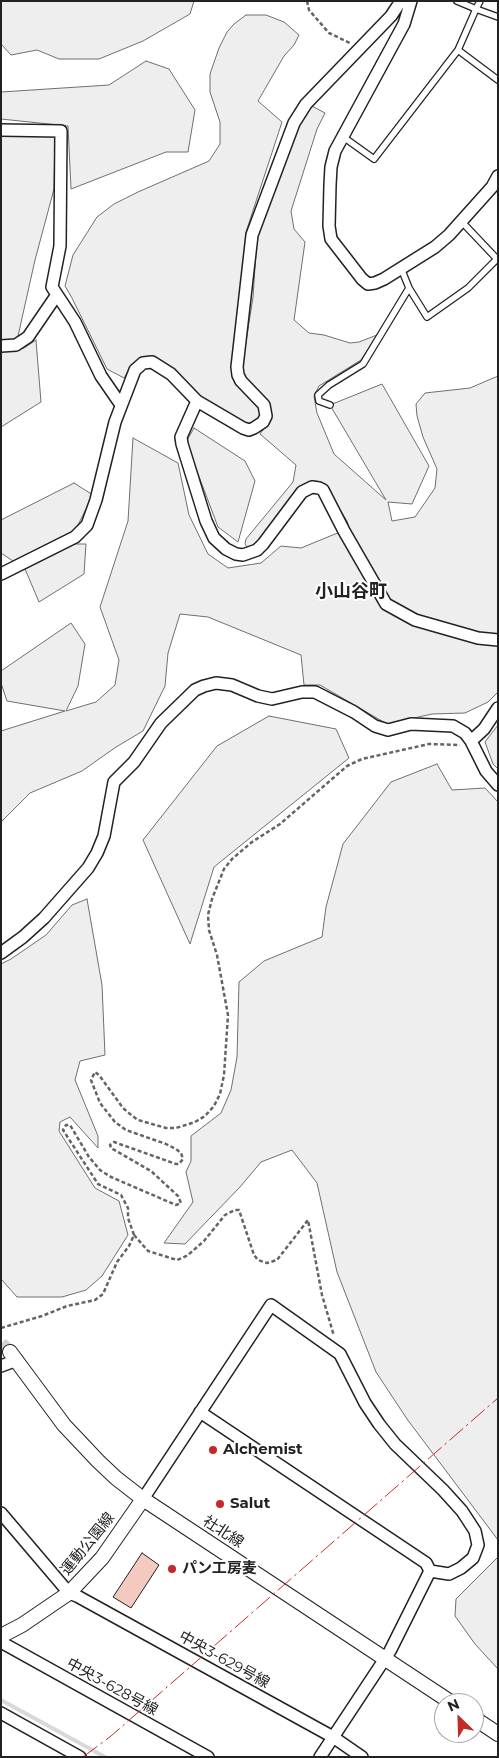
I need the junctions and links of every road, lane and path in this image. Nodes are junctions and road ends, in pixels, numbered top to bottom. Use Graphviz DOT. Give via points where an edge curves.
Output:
graph roads {
  1 [pos="307,1"];
  2 [pos="401,1"];
  3 [pos="411,1"];
  4 [pos="457,1"];
  5 [pos="480,1"];
  6 [pos="476,9"];
  7 [pos="498,17"];
  8 [pos="360,48"];
  9 [pos="458,50"];
  10 [pos="498,80"];
  11 [pos="1,130"];
  12 [pos="342,136"];
  13 [pos="498,176"];
  14 [pos="495,190"];
  15 [pos="462,222"];
  16 [pos="497,258"];
  17 [pos="401,268"];
  18 [pos="409,288"];
  19 [pos="56,296"];
  20 [pos="1,346"];
  21 [pos="197,402"];
  22 [pos="121,405"];
  23 [pos="330,405"];
  24 [pos="1,574"];
  25 [pos="498,640"];
  26 [pos="498,708"];
  27 [pos="471,741"];
  28 [pos="498,784"];
  29 [pos="1,953"];
  30 [pos="134,1235"];
  31 [pos="1,1328"];
  32 [pos="340,1354"];
  33 [pos="13,1356"];
  34 [pos="1,1366"];
  35 [pos="200,1412"];
  36 [pos="143,1499"];
  37 [pos="1,1513"];
  38 [pos="430,1572"];
  39 [pos="68,1593"];
  40 [pos="1,1636"];
  41 [pos="1,1642"];
  42 [pos="385,1659"];
  43 [pos="437,1693"];
  44 [pos="1,1713"];
  45 [pos="484,1725"];
  46 [pos="498,1734"];
  47 [pos="333,1738"];
  48 [pos="62,1753"];
  49 [pos="80,1757"];
  50 [pos="208,1757"];
  51 [pos="320,1757"];
  52 [pos="362,1757"];
  1 -- 8 [label="path" via="309,10 328,32"];
  2 -- 8 [label="street"];
  3 -- 12 [label="street" via="404,24"];
  4 -- 6 [label="lane"];
  5 -- 6 [label="lane"];
  6 -- 7 [label="lane"];
  6 -- 9 [label="lane"];
  8 -- 21 [label="street" via="306,104 294,122 252,235 238,375 261,402 266,416 260,425 249,430"];
  9 -- 10 [label="lane"];
  9 -- 12 [label="lane" via="374,159"];
  11 -- 19 [label="street" via="61,130 60,246 52,287"];
  12 -- 17 [label="street" via="331,167 331,239 368,284"];
  13 -- 14 [label="street"];
  14 -- 15 [label="street"];
  15 -- 16 [label="lane"];
  15 -- 17 [label="street" via="435,246"];
  16 -- 18 [label="lane" via="468,288 427,317"];
  17 -- 18 [label="lane"];
  18 -- 23 [label="lane" via="363,364 322,390 318,396 320,400"];
  19 -- 20 [label="street" via="28,337 16,344"];
  19 -- 22 [label="street" via="75,322 100,376"];
  21 -- 22 [label="street" via="171,374 152,362 143,363 135,370"];
  21 -- 25 [label="street" via="181,437 182,444 206,521 214,538 226,549 243,555 257,550 302,492 312,487 319,488 386,604 415,620 478,638"];
  22 -- 24 [label="street" via="87,525 74,537"];
  26 -- 27 [label="street"];
  27 -- 28 [label="street" via="486,771"];
  27 -- 29 [label="street" via="453,726 411,724 388,730 374,726 315,692 272,699 216,683 195,690 161,723 134,762 114,782 104,836 88,868 44,918"];
  27 -- 30 [label="path" via="460,745 429,744 362,758 347,766 280,824 252,842 224,869 208,915 228,1015 224,1075 214,1106 194,1122 166,1128 138,1120 130,1114 94,1072 91,1080 100,1103 115,1122 126,1130 166,1144 181,1153 183,1160 176,1164 114,1142 110,1145 151,1170 181,1203 176,1205 111,1177 90,1158 70,1125 63,1128 98,1184 121,1195 128,1208"];
  30 -- 31 [label="path" via="103,1294 96,1300 66,1306"];
  30 -- 32 [label="path" via="148,1252 176,1260 196,1249 225,1215 239,1210 254,1255 267,1263 277,1260 308,1220 322,1295"];
  32 -- 35 [label="street" via="271,1305"];
  32 -- 38 [label="street" via="379,1424 395,1444 444,1490 475,1531 478,1545 473,1558 449,1574"];
  33 -- 34 [label="street"];
  33 -- 36 [label="street, 社北線" via="64,1426 116,1478"];
  35 -- 36 [label="street"];
  35 -- 38 [label="street" via="426,1563"];
  36 -- 39 [label="street, 運動公園線" via="102,1558"];
  36 -- 42 [label="street, 社北線"];
  37 -- 39 [label="street"];
  38 -- 42 [label="street"];
  39 -- 40 [label="street, 運動公園線"];
  39 -- 47 [label="street, 中央3-629号線"];
  41 -- 50 [label="street, 中央3-628号線"];
  42 -- 43 [label="street, 社北線"];
  42 -- 47 [label="street"];
  44 -- 48 [label="street"];
  45 -- 46 [label="street"];
  47 -- 51 [label="street"];
  47 -- 52 [label="street, 中央3-629号線"];
  48 -- 49 [label="street"];
}
